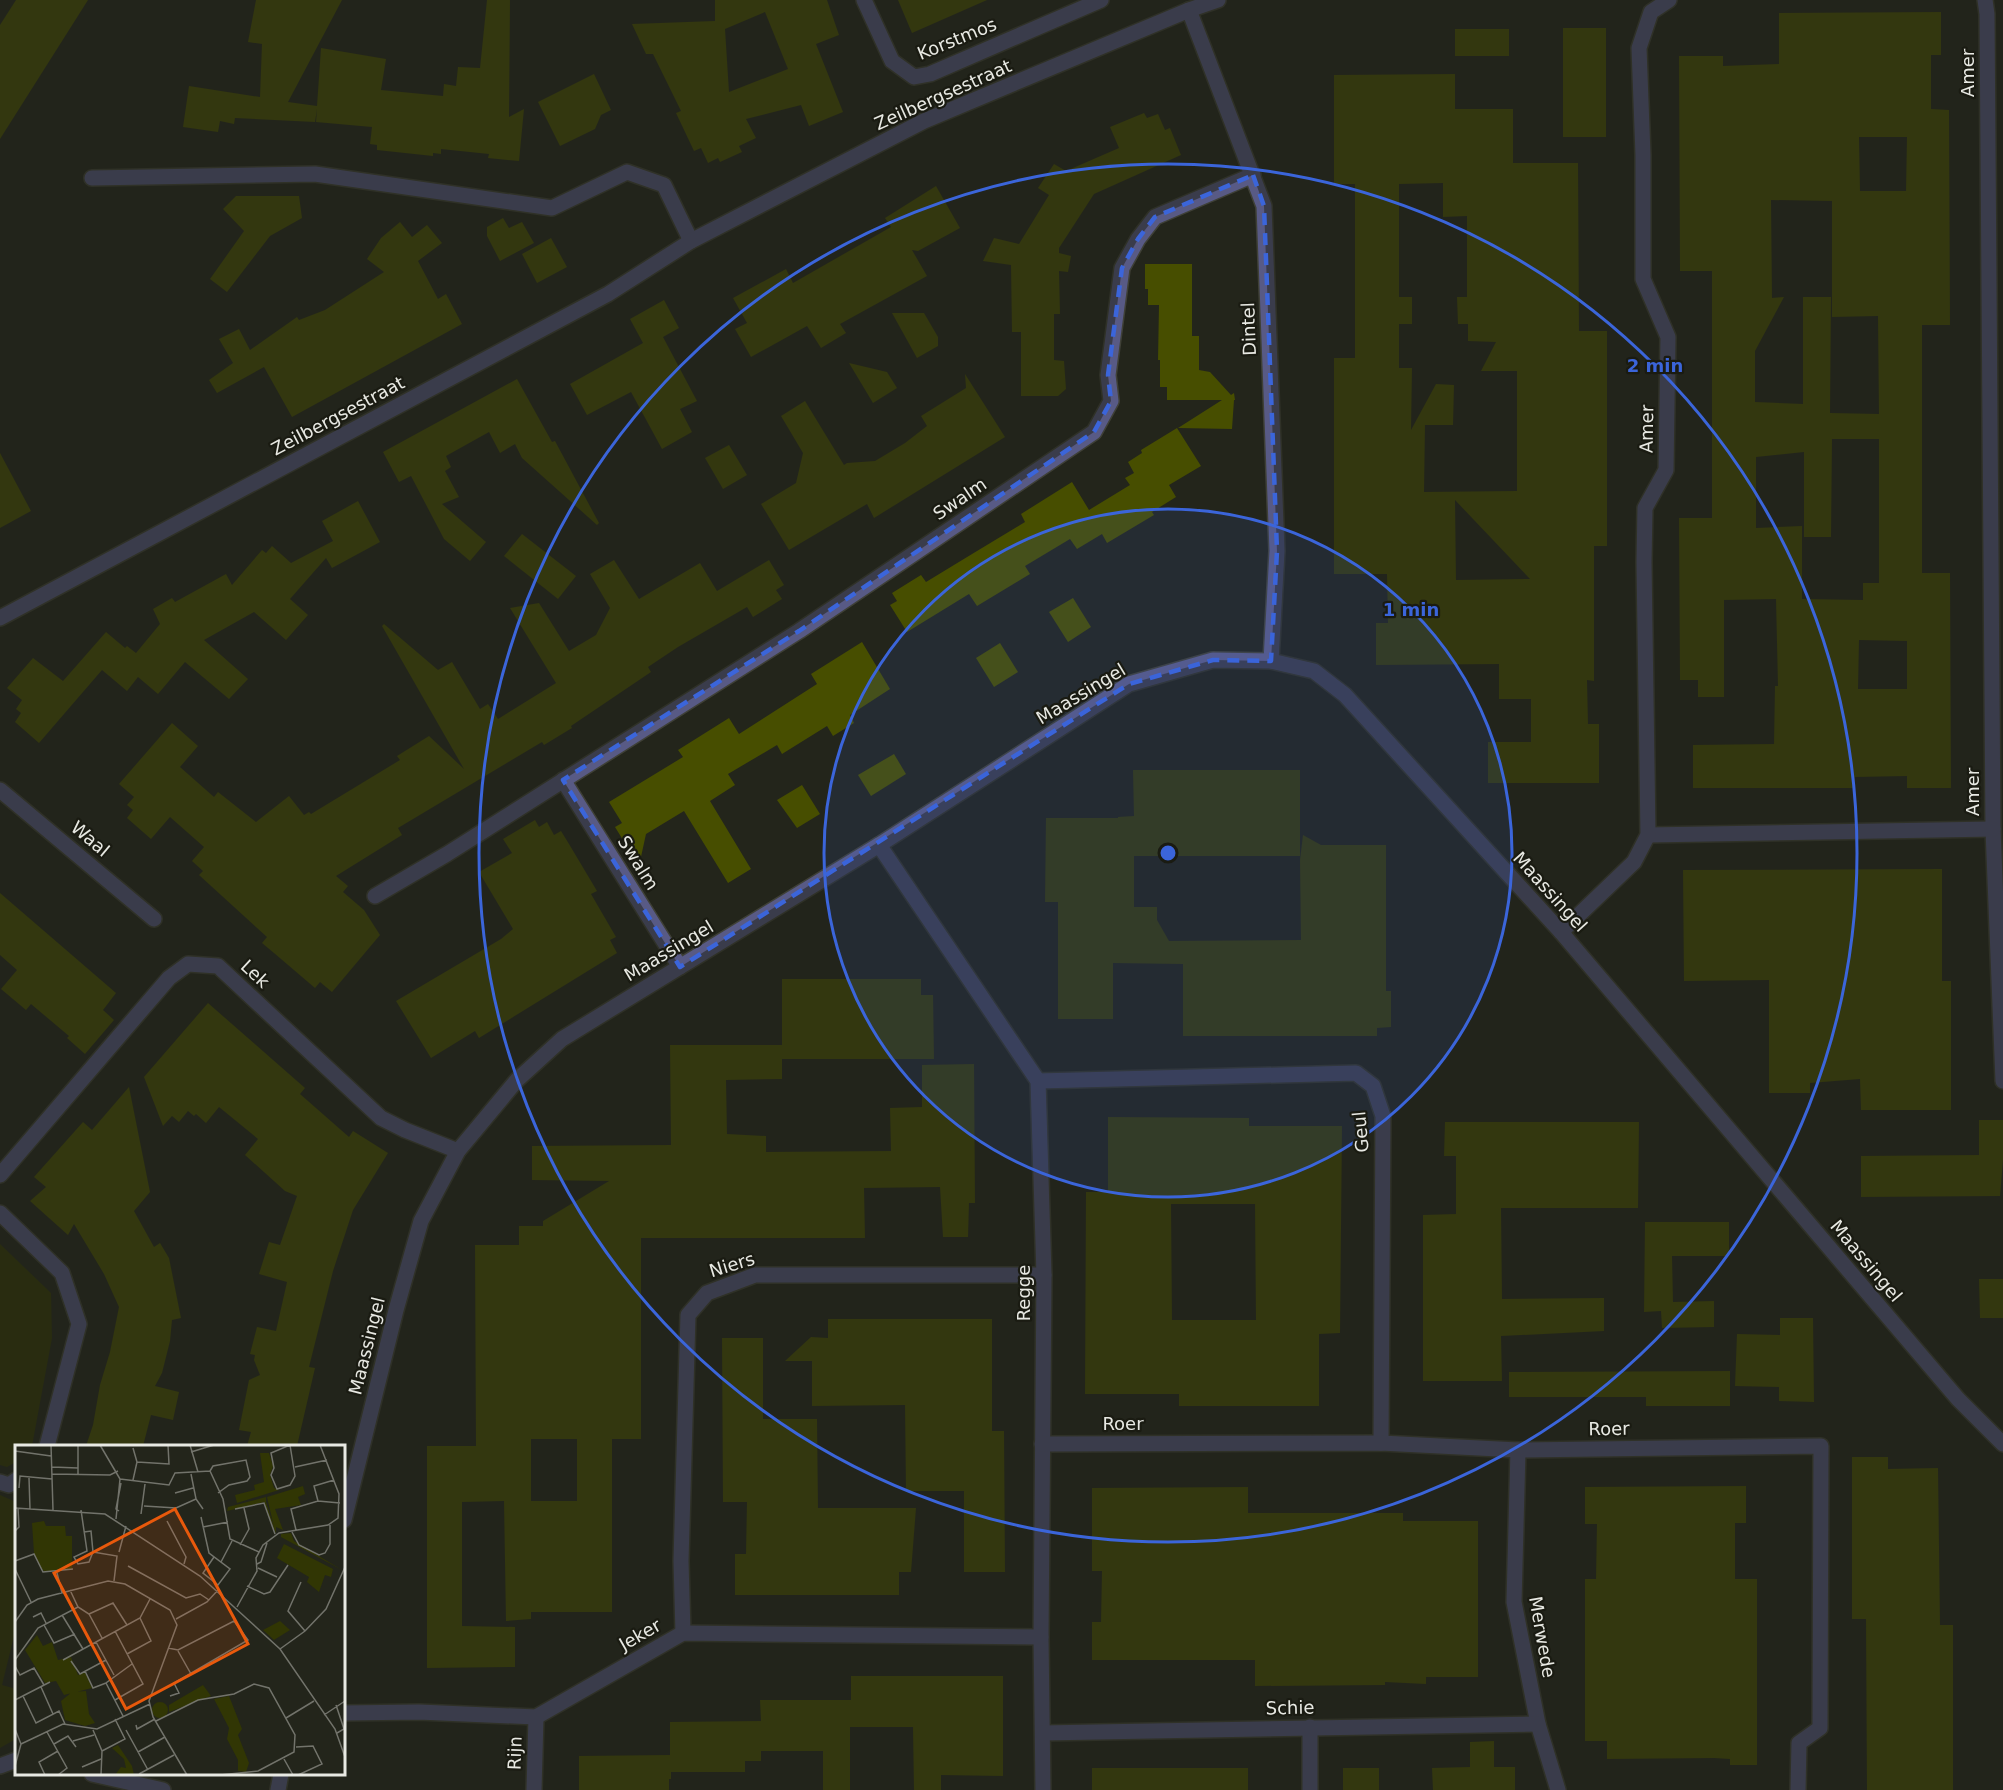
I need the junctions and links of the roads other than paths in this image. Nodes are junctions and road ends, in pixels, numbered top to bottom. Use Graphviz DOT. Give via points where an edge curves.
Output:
graph roads {
  1 [pos="864,0"];
  2 [pos="1101,0"];
  3 [pos="1218,0"];
  4 [pos="1669,0"];
  5 [pos="1985,0"];
  6 [pos="1190,10"];
  7 [pos="1253,175"];
  8 [pos="92,178"];
  9 [pos="691,241"];
  10 [pos="0,618"];
  11 [pos="1271,661"];
  12 [pos="563,780"];
  13 [pos="0,790"];
  14 [pos="1993,829"];
  15 [pos="1648,835"];
  16 [pos="879,845"];
  17 [pos="375,896"];
  18 [pos="154,919"];
  19 [pos="1561,932"];
  20 [pos="680,967"];
  21 [pos="1038,1081"];
  22 [pos="2003,1081"];
  23 [pos="458,1151"];
  24 [pos="0,1175"];
  25 [pos="0,1213"];
  26 [pos="1044,1275"];
  27 [pos="1381,1443"];
  28 [pos="1042,1444"];
  29 [pos="2003,1444"];
  30 [pos="47,1445"];
  31 [pos="1518,1450"];
  32 [pos="15,1481"];
  33 [pos="0,1482"];
  34 [pos="345,1516"];
  35 [pos="683,1633"];
  36 [pos="1041,1637"];
  37 [pos="345,1713"];
  38 [pos="536,1717"];
  39 [pos="1538,1724"];
  40 [pos="1310,1727"];
  41 [pos="1043,1733"];
  42 [pos="15,1760"];
  43 [pos="0,1766"];
  44 [pos="101,1775"];
  45 [pos="282,1775"];
  46 [pos="163,1790"];
  47 [pos="278,1790"];
  48 [pos="534,1790"];
  49 [pos="1043,1790"];
  50 [pos="1310,1790"];
  51 [pos="1558,1790"];
  52 [pos="1798,1790"];
  1 -- 2 [label="street, Korstmos" via="892,61 914,77 930,74"];
  3 -- 6 [label="street, Zeilbergsestraat"];
  4 -- 15 [label="street, Amer" via="1651,12 1639,48 1643,279 1668,337 1666,470 1645,508"];
  5 -- 14 [label="street, Amer"];
  6 -- 7 [label="street, Dintel"];
  6 -- 9 [label="street, Zeilbergsestraat" via="924,121"];
  7 -- 11 [label="street, Dintel" via="1264,206 1277,551"];
  7 -- 12 [label="street, Swalm" via="1155,217 1138,239 1122,268 1108,375 1111,401 1094,432 799,631"];
  8 -- 9 [label="street" via="315,174 552,208 627,171 664,185"];
  9 -- 10 [label="street, Zeilbergsestraat" via="608,294"];
  11 -- 16 [label="street, Maassingel" via="1213,660 1129,684"];
  11 -- 19 [label="street, Maassingel" via="1314,671 1346,694"];
  12 -- 17 [label="street, Swalm"];
  12 -- 20 [label="street, Swalm"];
  13 -- 18 [label="street, Waal"];
  14 -- 15 [label="street, Amer"];
  14 -- 22 [label="street, Amer"];
  15 -- 19 [label="street, Amer" via="1634,862"];
  16 -- 20 [label="street, Maassingel"];
  16 -- 21 [label="street"];
  19 -- 29 [label="street, Maassingel" via="1958,1399"];
  20 -- 23 [label="street, Maassingel" via="562,1039 517,1080"];
  21 -- 26 [label="street, Regge"];
  21 -- 27 [label="street, Geul" via="1356,1073 1373,1086 1383,1116"];
  23 -- 24 [label="street, Lek" via="381,1118 218,966 188,963 169,978"];
  23 -- 34 [label="street, Maassingel" via="421,1221"];
  25 -- 30 [label="street" via="62,1273 79,1324"];
  26 -- 28 [label="street, Regge"];
  26 -- 35 [label="street, Niers" via="755,1275 707,1293 688,1315 681,1561"];
  27 -- 28 [label="street, Roer"];
  27 -- 31 [label="street, Roer"];
  28 -- 36 [label="street, Regge"];
  31 -- 39 [label="street, Merwede" via="1514,1602"];
  31 -- 52 [label="street, Roer" via="1821,1446 1820,1728 1799,1743"];
  32 -- 33 [label="street" via="9,1485"];
  35 -- 36 [label="street, Jeker"];
  35 -- 38 [label="street, Jeker"];
  36 -- 41 [label="street, Regge"];
  37 -- 38 [label="street"];
  38 -- 48 [label="street, Rijn"];
  39 -- 40 [label="street, Schie"];
  39 -- 51 [label="street, Merwede"];
  40 -- 41 [label="street, Schie"];
  40 -- 50 [label="street"];
  41 -- 49 [label="street, Regge"];
  42 -- 43 [label="street"];
  44 -- 46 [label="street"];
  45 -- 47 [label="street"];
}
